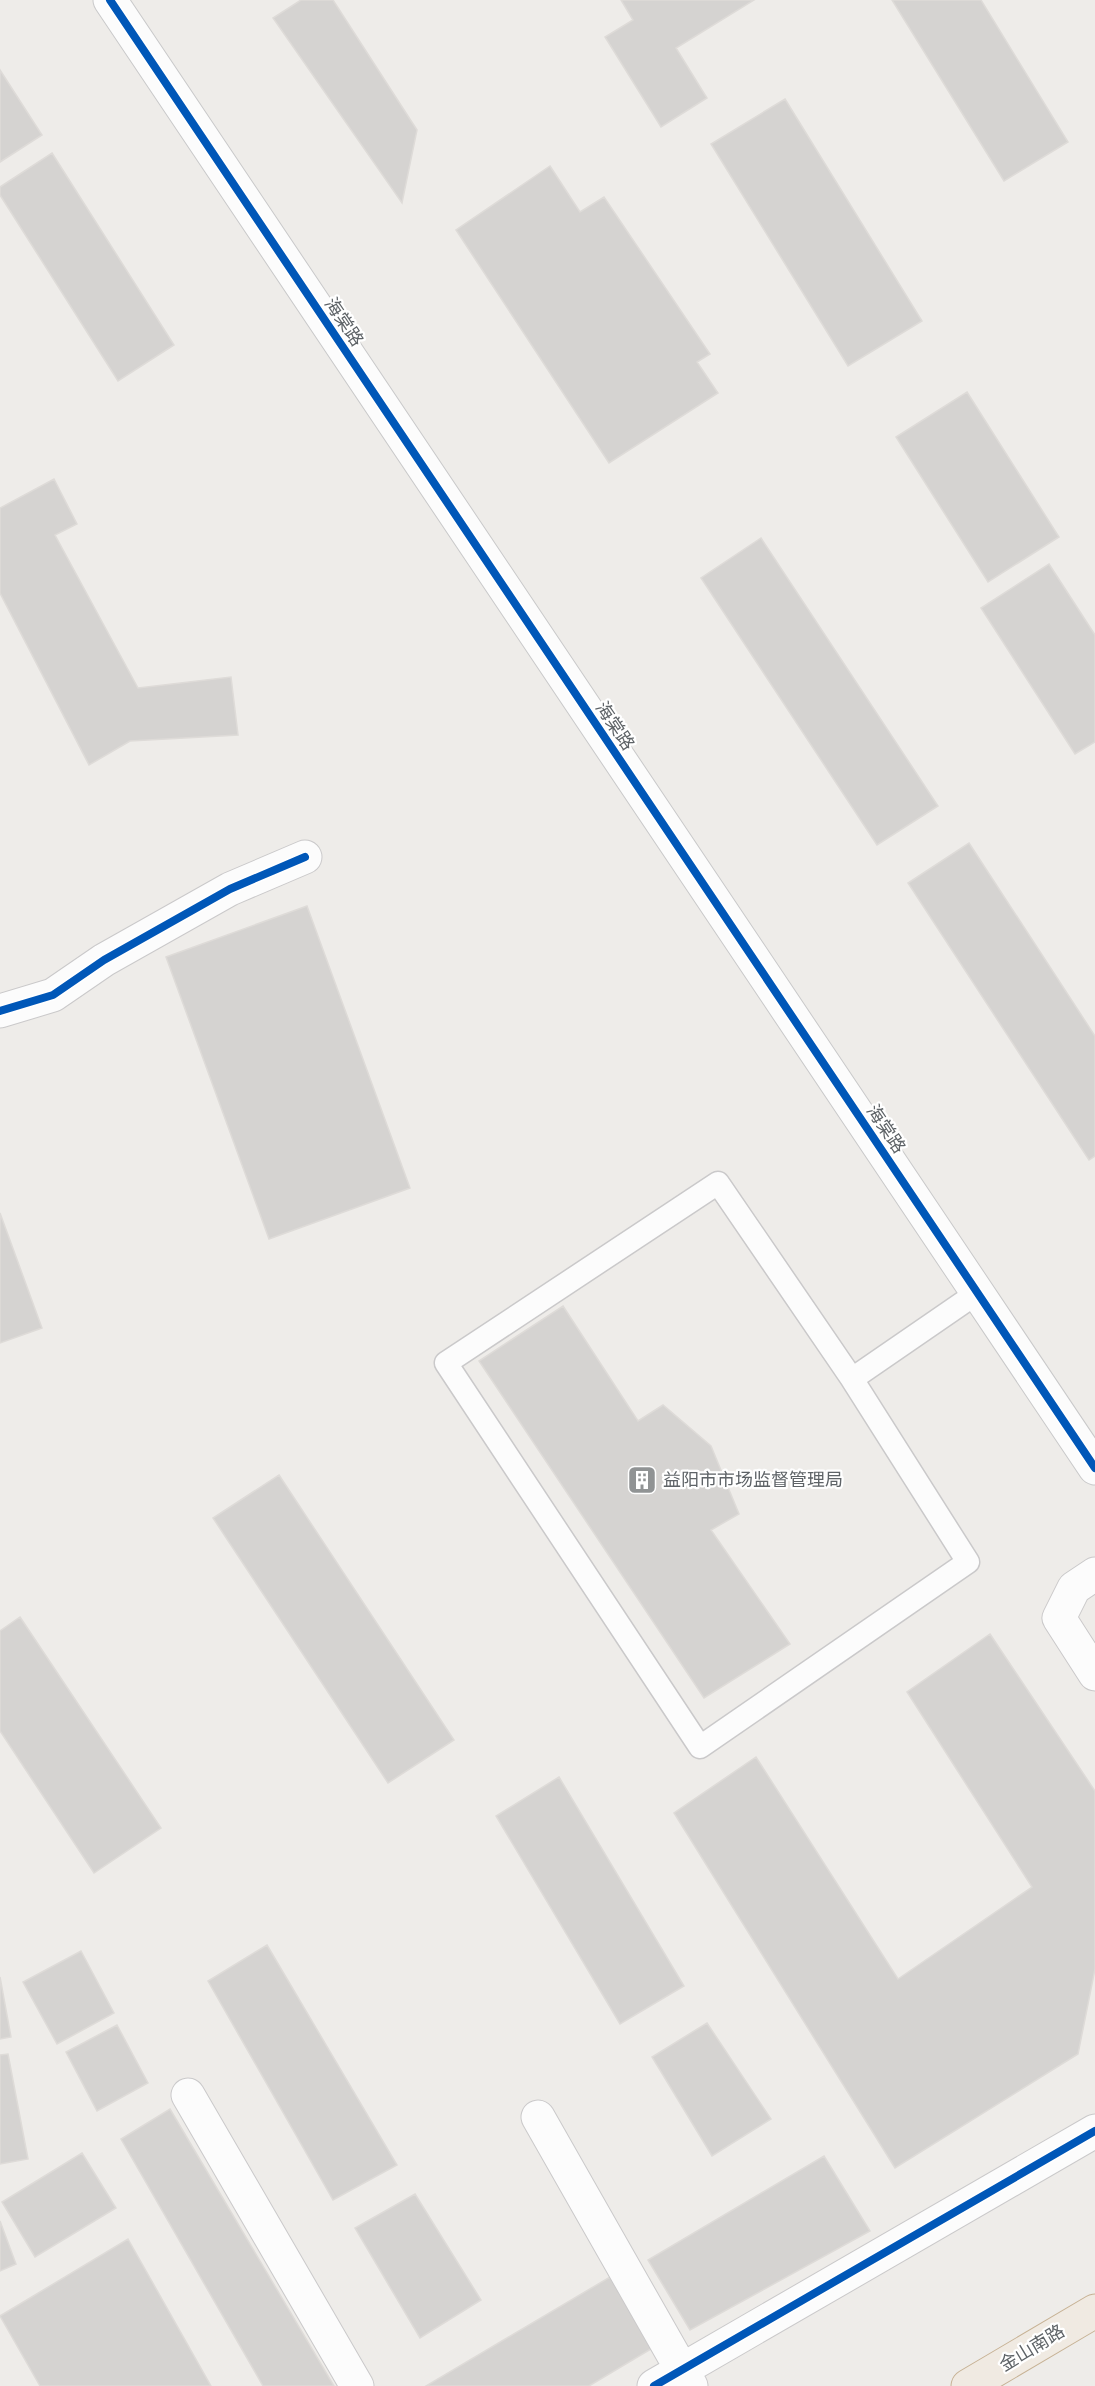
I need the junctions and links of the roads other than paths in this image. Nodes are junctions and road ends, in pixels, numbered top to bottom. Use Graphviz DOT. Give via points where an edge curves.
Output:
graph roads {
  1 [pos="110,0"];
  2 [pos="305,857"];
  3 [pos="0,1011"];
  4 [pos="977,1293"];
  5 [pos="852,1378"];
  6 [pos="1095,1468"];
  7 [pos="1095,1574"];
  8 [pos="1095,1674"];
  9 [pos="188,2095"];
  10 [pos="538,2117"];
  11 [pos="1095,2131"];
  12 [pos="1095,2311"];
  13 [pos="687,2378"];
  14 [pos="357,2386"];
  15 [pos="654,2386"];
  16 [pos="968,2386"];
  1 -- 4 [label="street, 海棠路"];
  2 -- 3 [label="street" via="230,889 104,960 53,995"];
  4 -- 5 [label="lane"];
  4 -- 6 [label="street, 海棠路"];
  5 -- 5 [label="lane" via="718,1183 446,1363 700,1747 968,1562"];
  7 -- 8 [label="street" via="1074,1588 1059,1618"];
  9 -- 14 [label="street"];
  10 -- 13 [label="street"];
  11 -- 13 [label="street"];
  12 -- 16 [label="highway, 金山南路"];
  13 -- 15 [label="street"];
}
